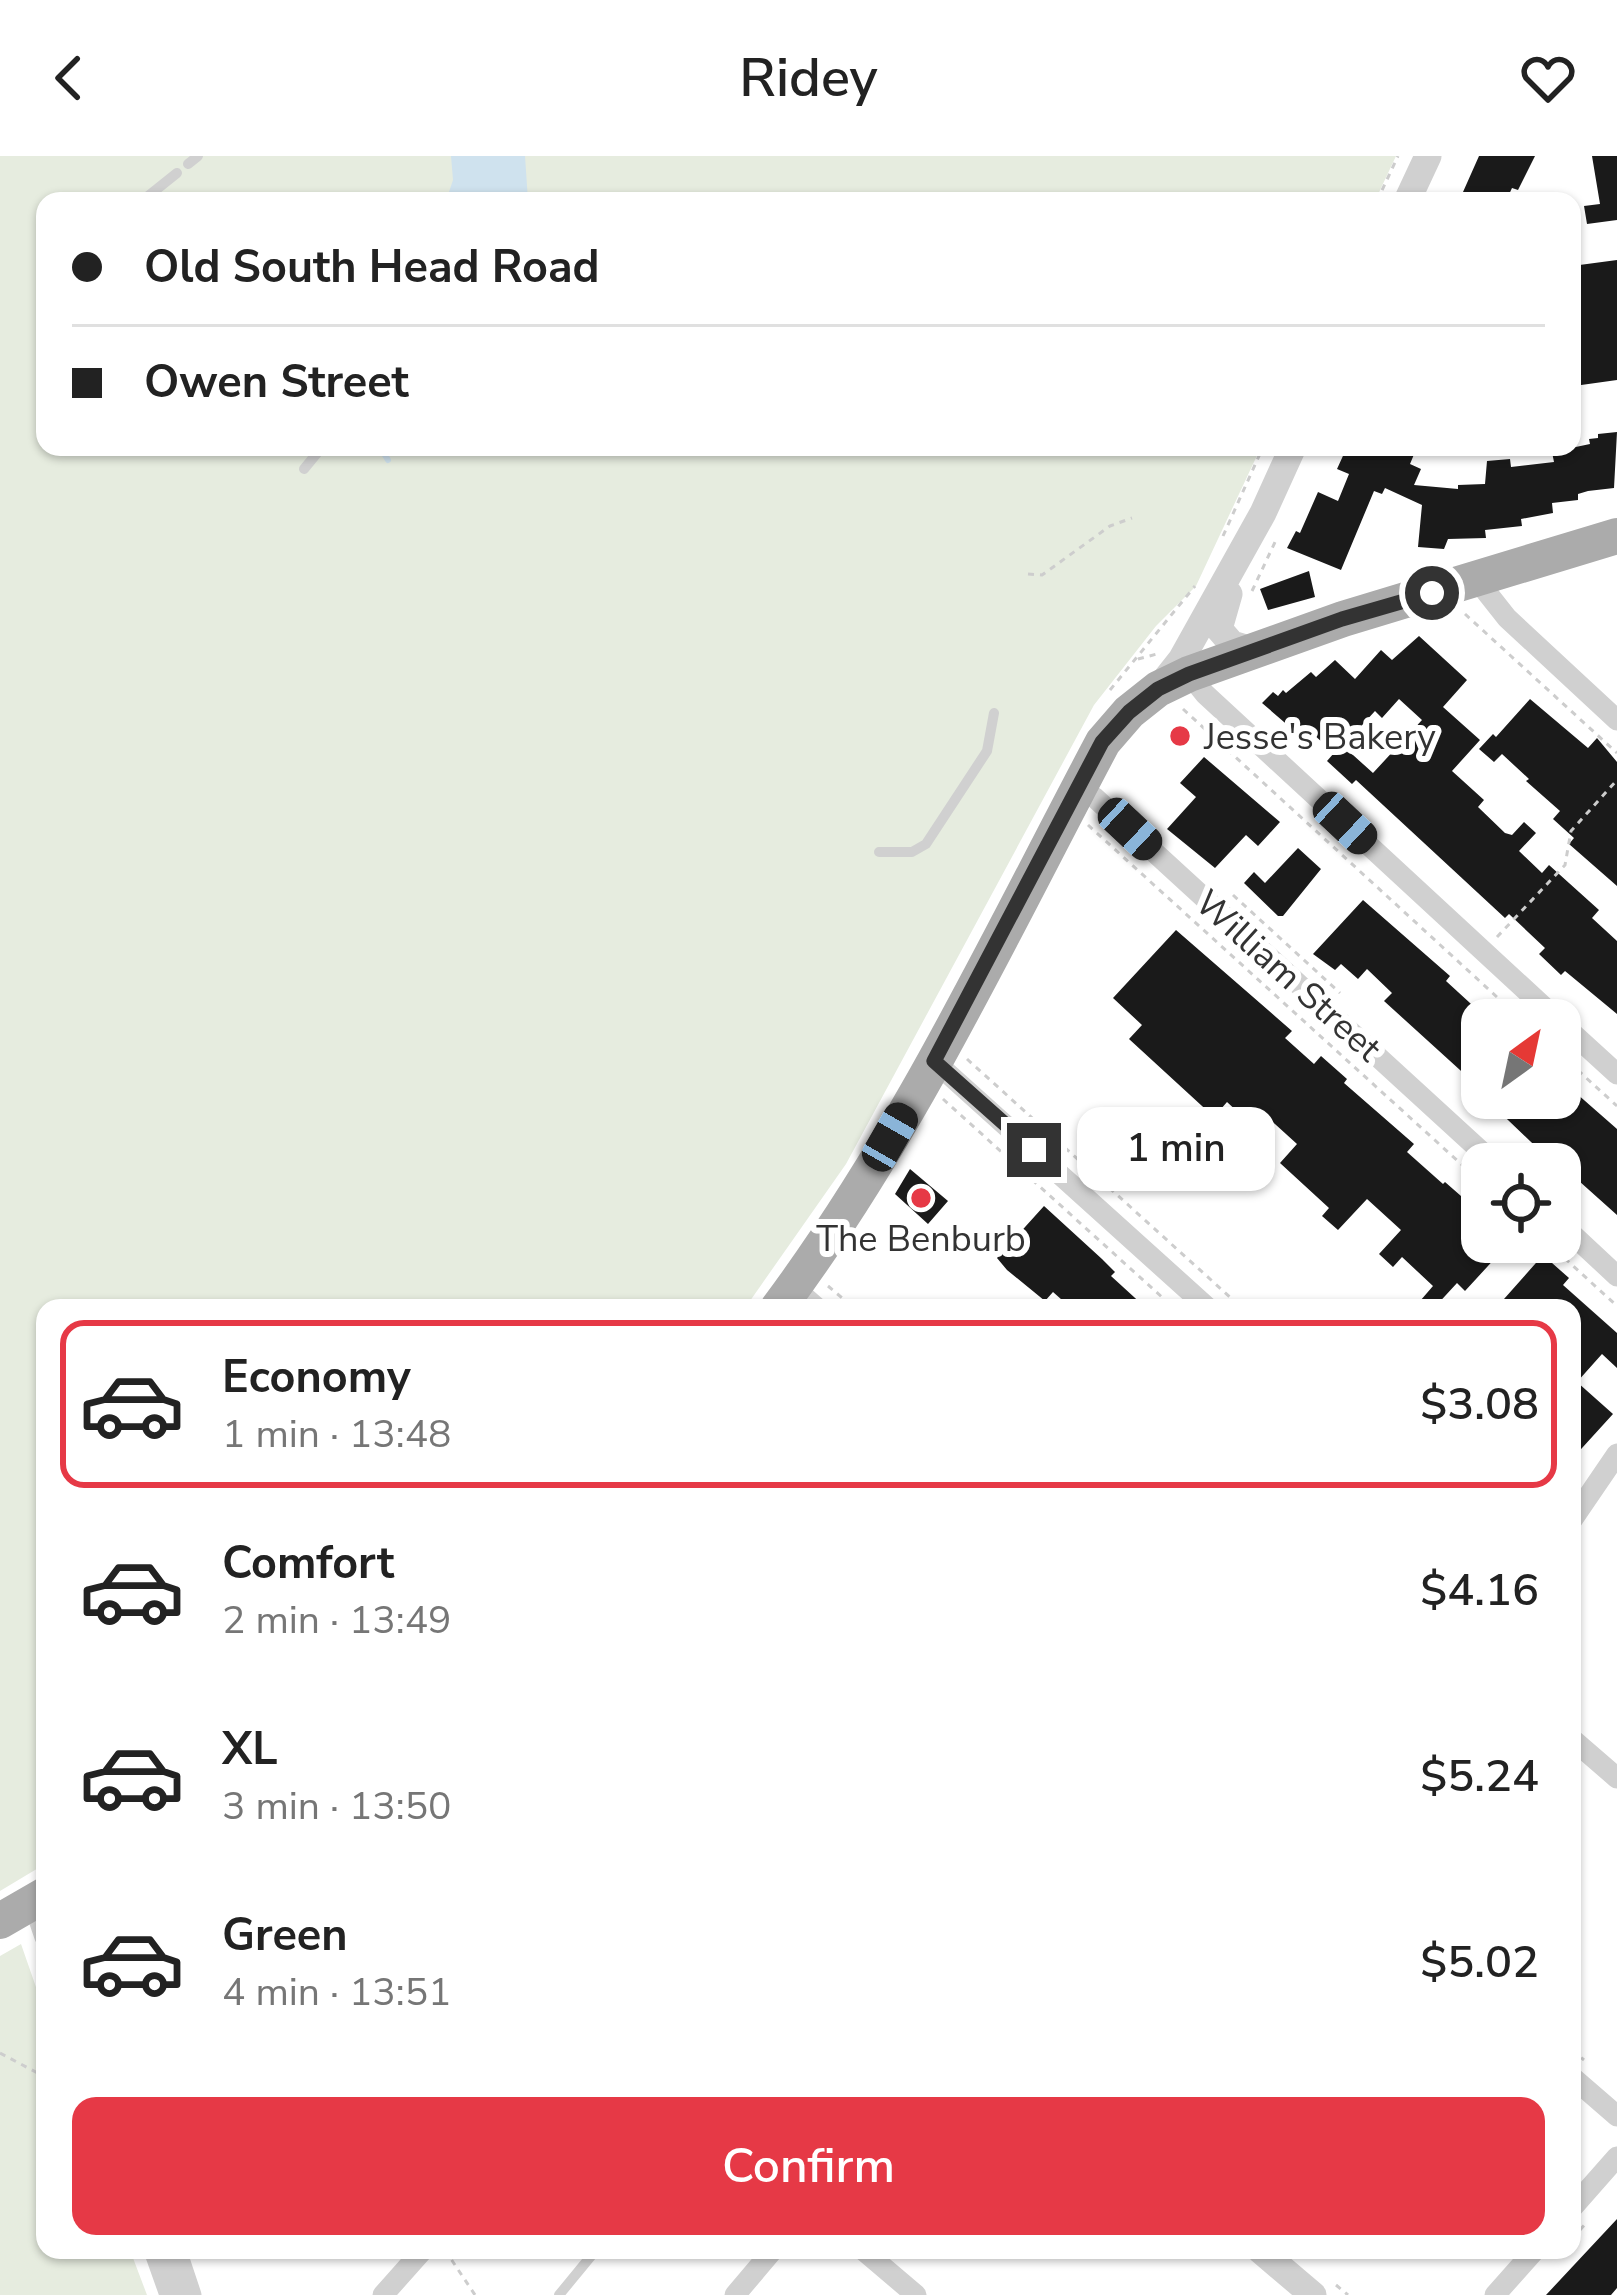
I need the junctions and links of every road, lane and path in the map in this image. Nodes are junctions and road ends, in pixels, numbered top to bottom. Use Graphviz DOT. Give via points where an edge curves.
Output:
graph roads {
  1 [pos="1398,156"];
  2 [pos="1428,156"];
  3 [pos="177,173"];
  4 [pos="153,192"];
  5 [pos="1381,192"];
  6 [pos="1418,192"];
  7 [pos="315,456"];
  8 [pos="1289,456"];
  9 [pos="304,469"];
  10 [pos="1263,513"];
  11 [pos="1132,518"];
  12 [pos="1617,536"];
  13 [pos="1028,574"];
  14 [pos="1468,594"];
  15 [pos="1252,650"];
  16 [pos="1176,690"];
  17 [pos="994,713"];
  18 [pos="1617,720"];
  19 [pos="1617,753"];
  20 [pos="1617,780"];
  21 [pos="1082,805"];
  22 [pos="879,851"];
  23 [pos="1484,952"];
  24 [pos="1500,999"];
  25 [pos="1535,999"];
  26 [pos="1581,1041"];
  27 [pos="946,1072"];
  28 [pos="1581,1073"];
  29 [pos="1617,1073"];
  30 [pos="1617,1106"];
  31 [pos="1472,1143"];
  32 [pos="1461,1163"];
  33 [pos="1581,1243"];
  34 [pos="1570,1263"];
  35 [pos="1617,1276"];
  36 [pos="803,1297"];
  37 [pos="1165,1299"];
  38 [pos="1198,1299"];
  39 [pos="1231,1299"];
  40 [pos="1617,1306"];
  41 [pos="1617,1454"];
  42 [pos="1581,1507"];
  43 [pos="1581,1747"];
  44 [pos="1617,1778"];
  45 [pos="36,1901"];
  46 [pos="0,1921"];
  47 [pos="0,2053"];
  48 [pos="36,2072"];
  49 [pos="1581,2085"];
  50 [pos="1617,2116"];
  51 [pos="1617,2157"];
  52 [pos="1581,2198"];
  53 [pos="157,2259"];
  54 [pos="179,2259"];
  55 [pos="415,2259"];
  56 [pos="451,2259"];
  57 [pos="589,2259"];
  58 [pos="765,2259"];
  59 [pos="873,2259"];
  60 [pos="1271,2259"];
  61 [pos="1526,2259"];
  62 [pos="170,2295"];
  63 [pos="191,2295"];
  64 [pos="383,2295"];
  65 [pos="475,2295"];
  66 [pos="559,2295"];
  67 [pos="735,2295"];
  68 [pos="916,2295"];
  69 [pos="1313,2295"];
  70 [pos="1495,2295"];
  1 -- 5 [label="path"];
  2 -- 6 [label="street"];
  3 -- 4 [label="lane"];
  7 -- 9 [label="lane"];
  8 -- 10 [label="street"];
  10 -- 15 [label="street" via="1219,629"];
  10 -- 16 [label="street" via="1181,660"];
  11 -- 13 [label="path" via="1042,575"];
  12 -- 14 [label="main road"];
  14 -- 15 [label="main road"];
  14 -- 18 [label="street" via="1507,618"];
  14 -- 19 [label="path"];
  15 -- 16 [label="main road"];
  16 -- 21 [label="main road" via="1114,728"];
  16 -- 23 [label="street" via="1205,694"];
  16 -- 24 [label="path"];
  17 -- 22 [label="lane" via="987,752 926,844"];
  20 -- 23 [label="path" via="1571,831 1565,865"];
  21 -- 27 [label="main road"];
  21 -- 31 [label="street, William Street" via="1097,799"];
  21 -- 32 [label="path"];
  23 -- 25 [label="street"];
  26 -- 29 [label="street"];
  27 -- 36 [label="main road" via="868,1175"];
  27 -- 37 [label="path"];
  27 -- 38 [label="street"];
  27 -- 39 [label="path"];
  28 -- 30 [label="path"];
  33 -- 35 [label="street"];
  34 -- 40 [label="path"];
  41 -- 42 [label="street"];
  43 -- 44 [label="street"];
  45 -- 46 [label="main road"];
  47 -- 48 [label="path"];
  49 -- 50 [label="street"];
  51 -- 52 [label="street"];
  53 -- 62 [label="street"];
  54 -- 63 [label="street"];
  55 -- 64 [label="street"];
  56 -- 65 [label="path"];
  57 -- 66 [label="lane"];
  58 -- 67 [label="street"];
  59 -- 68 [label="street"];
  60 -- 69 [label="street"];
  61 -- 70 [label="street"];
}
